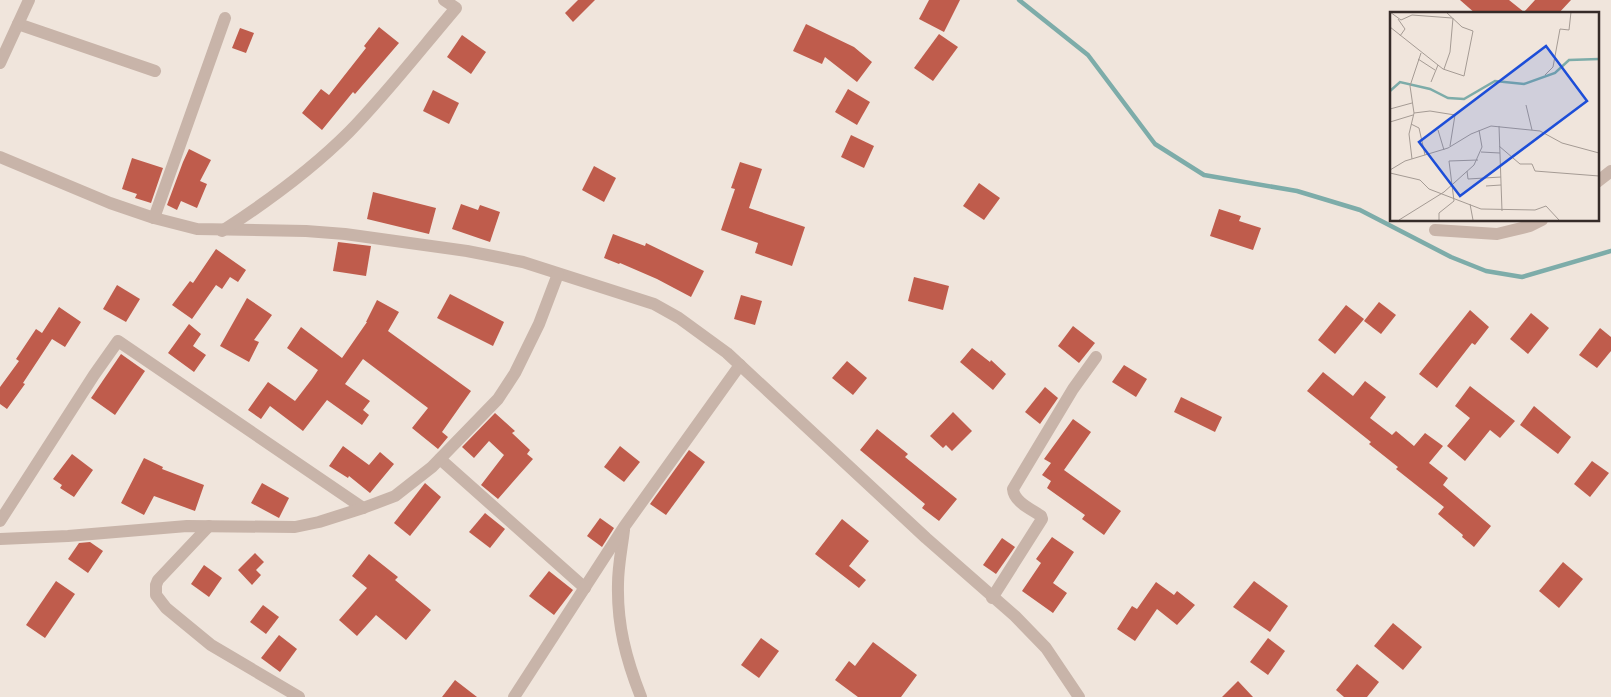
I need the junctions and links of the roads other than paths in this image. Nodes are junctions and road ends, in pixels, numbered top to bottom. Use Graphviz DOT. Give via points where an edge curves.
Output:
graph roads {
  1 [pos="29,0"];
  2 [pos="444,0"];
  3 [pos="225,18"];
  4 [pos="18,24"];
  5 [pos="0,63"];
  6 [pos="154,71"];
  7 [pos="0,158"];
  8 [pos="1611,171"];
  9 [pos="1598,181"];
  10 [pos="154,218"];
  11 [pos="1540,221"];
  12 [pos="222,230"];
  13 [pos="1434,230"];
  14 [pos="558,274"];
  15 [pos="1096,357"];
  16 [pos="740,365"];
  17 [pos="440,459"];
  18 [pos="364,508"];
  19 [pos="0,520"];
  20 [pos="210,526"];
  21 [pos="624,527"];
  22 [pos="0,539"];
  23 [pos="585,588"];
  24 [pos="992,598"];
  25 [pos="299,697"];
  26 [pos="514,697"];
  27 [pos="641,697"];
  28 [pos="1079,697"];
  1 -- 4 [label="street"];
  2 -- 12 [label="street" via="456,8 349,132 288,185"];
  3 -- 10 [label="street"];
  4 -- 5 [label="street"];
  4 -- 6 [label="street"];
  7 -- 10 [label="street"];
  8 -- 9 [label="street"];
  10 -- 12 [label="street" via="197,229"];
  11 -- 13 [label="street" via="1496,234"];
  12 -- 14 [label="street" via="345,234 467,251 523,262"];
  14 -- 16 [label="street" via="654,304 679,318"];
  14 -- 17 [label="street" via="515,373 498,399"];
  15 -- 24 [label="street" via="1013,489 1018,500 1042,519"];
  16 -- 21 [label="street"];
  16 -- 24 [label="street"];
  17 -- 18 [label="street" via="395,496"];
  17 -- 23 [label="street"];
  18 -- 19 [label="street" via="118,341"];
  18 -- 20 [label="street" via="295,527"];
  20 -- 22 [label="street"];
  20 -- 25 [label="street" via="158,580 156,594 166,608 211,645"];
  21 -- 23 [label="street"];
  21 -- 27 [label="street" via="618,583 620,626 628,663"];
  23 -- 26 [label="street"];
  24 -- 28 [label="street" via="1046,648"];
}
